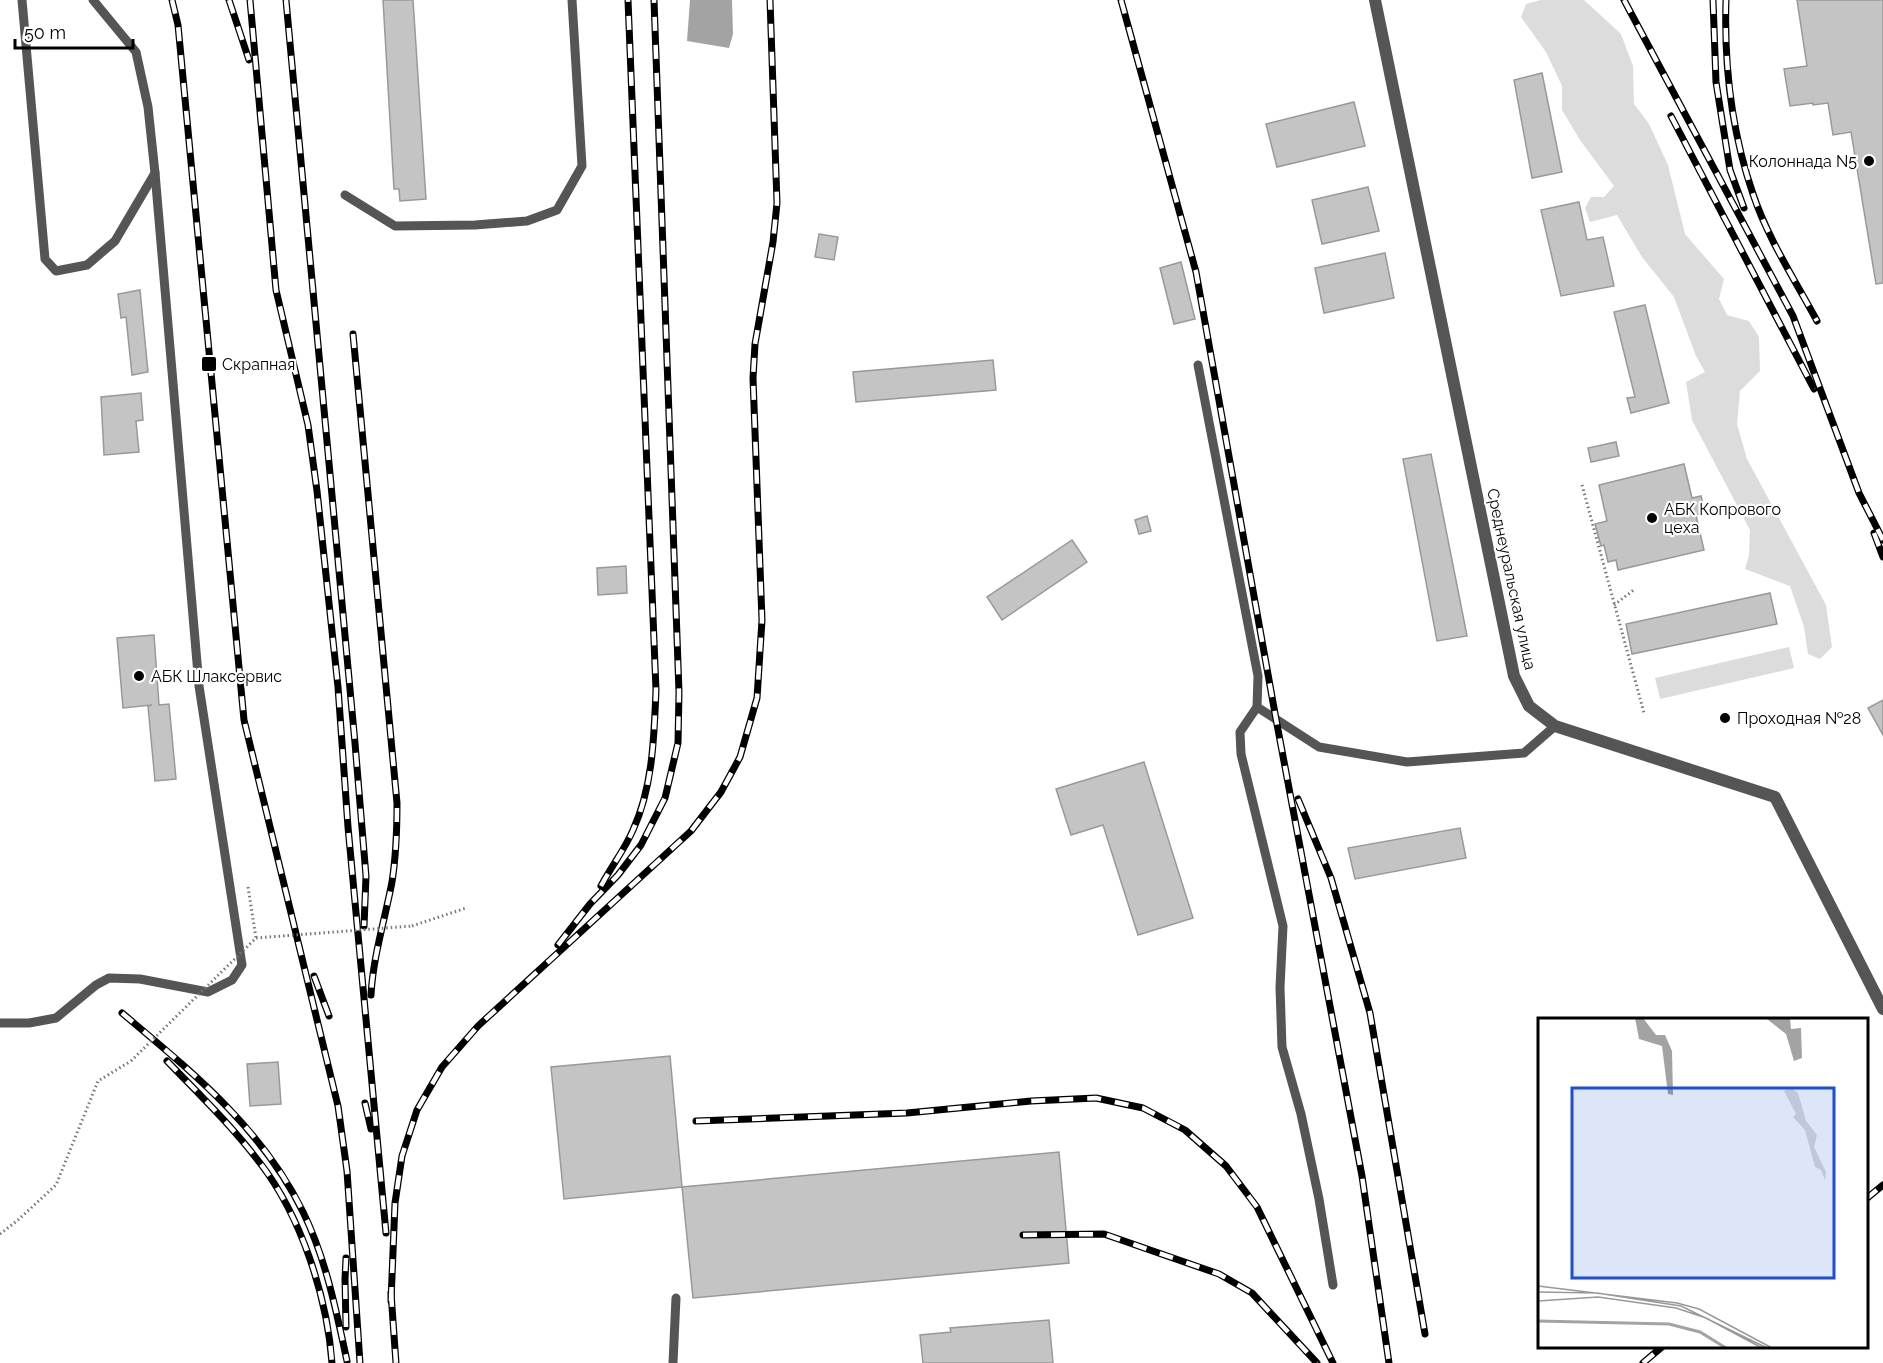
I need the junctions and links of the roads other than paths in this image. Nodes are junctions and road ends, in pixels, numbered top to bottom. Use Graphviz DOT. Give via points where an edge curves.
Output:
graph roads {
  1 [pos="22,0"];
  2 [pos="93,0"];
  3 [pos="572,0"];
  4 [pos="1375,0"];
  5 [pos="155,173"];
  6 [pos="345,195"];
  7 [pos="1198,365"];
  8 [pos="1257,708"];
  9 [pos="1555,726"];
  10 [pos="1883,1009"];
  11 [pos="0,1023"];
  12 [pos="1333,1285"];
  13 [pos="676,1298"];
  14 [pos="673,1363"];
  1 -- 5 [label="lane" via="45,259 56,271 87,265 115,241"];
  2 -- 5 [label="lane" via="136,52 148,107"];
  3 -- 6 [label="lane" via="582,166 557,210 527,222 395,226"];
  4 -- 9 [label="street, Среднеуральская улица" via="1514,676 1529,706"];
  5 -- 11 [label="lane" via="199,686 242,965 232,980 208,992 140,979 109,978 56,1018"];
  7 -- 8 [label="lane" via="1258,676"];
  8 -- 9 [label="lane" via="1319,747 1407,762 1524,753"];
  8 -- 12 [label="lane" via="1240,732 1241,754 1283,926 1282,1047 1301,1114"];
  9 -- 10 [label="street, Среднеуральская улица" via="1775,797"];
  13 -- 14 [label="lane"];
}
